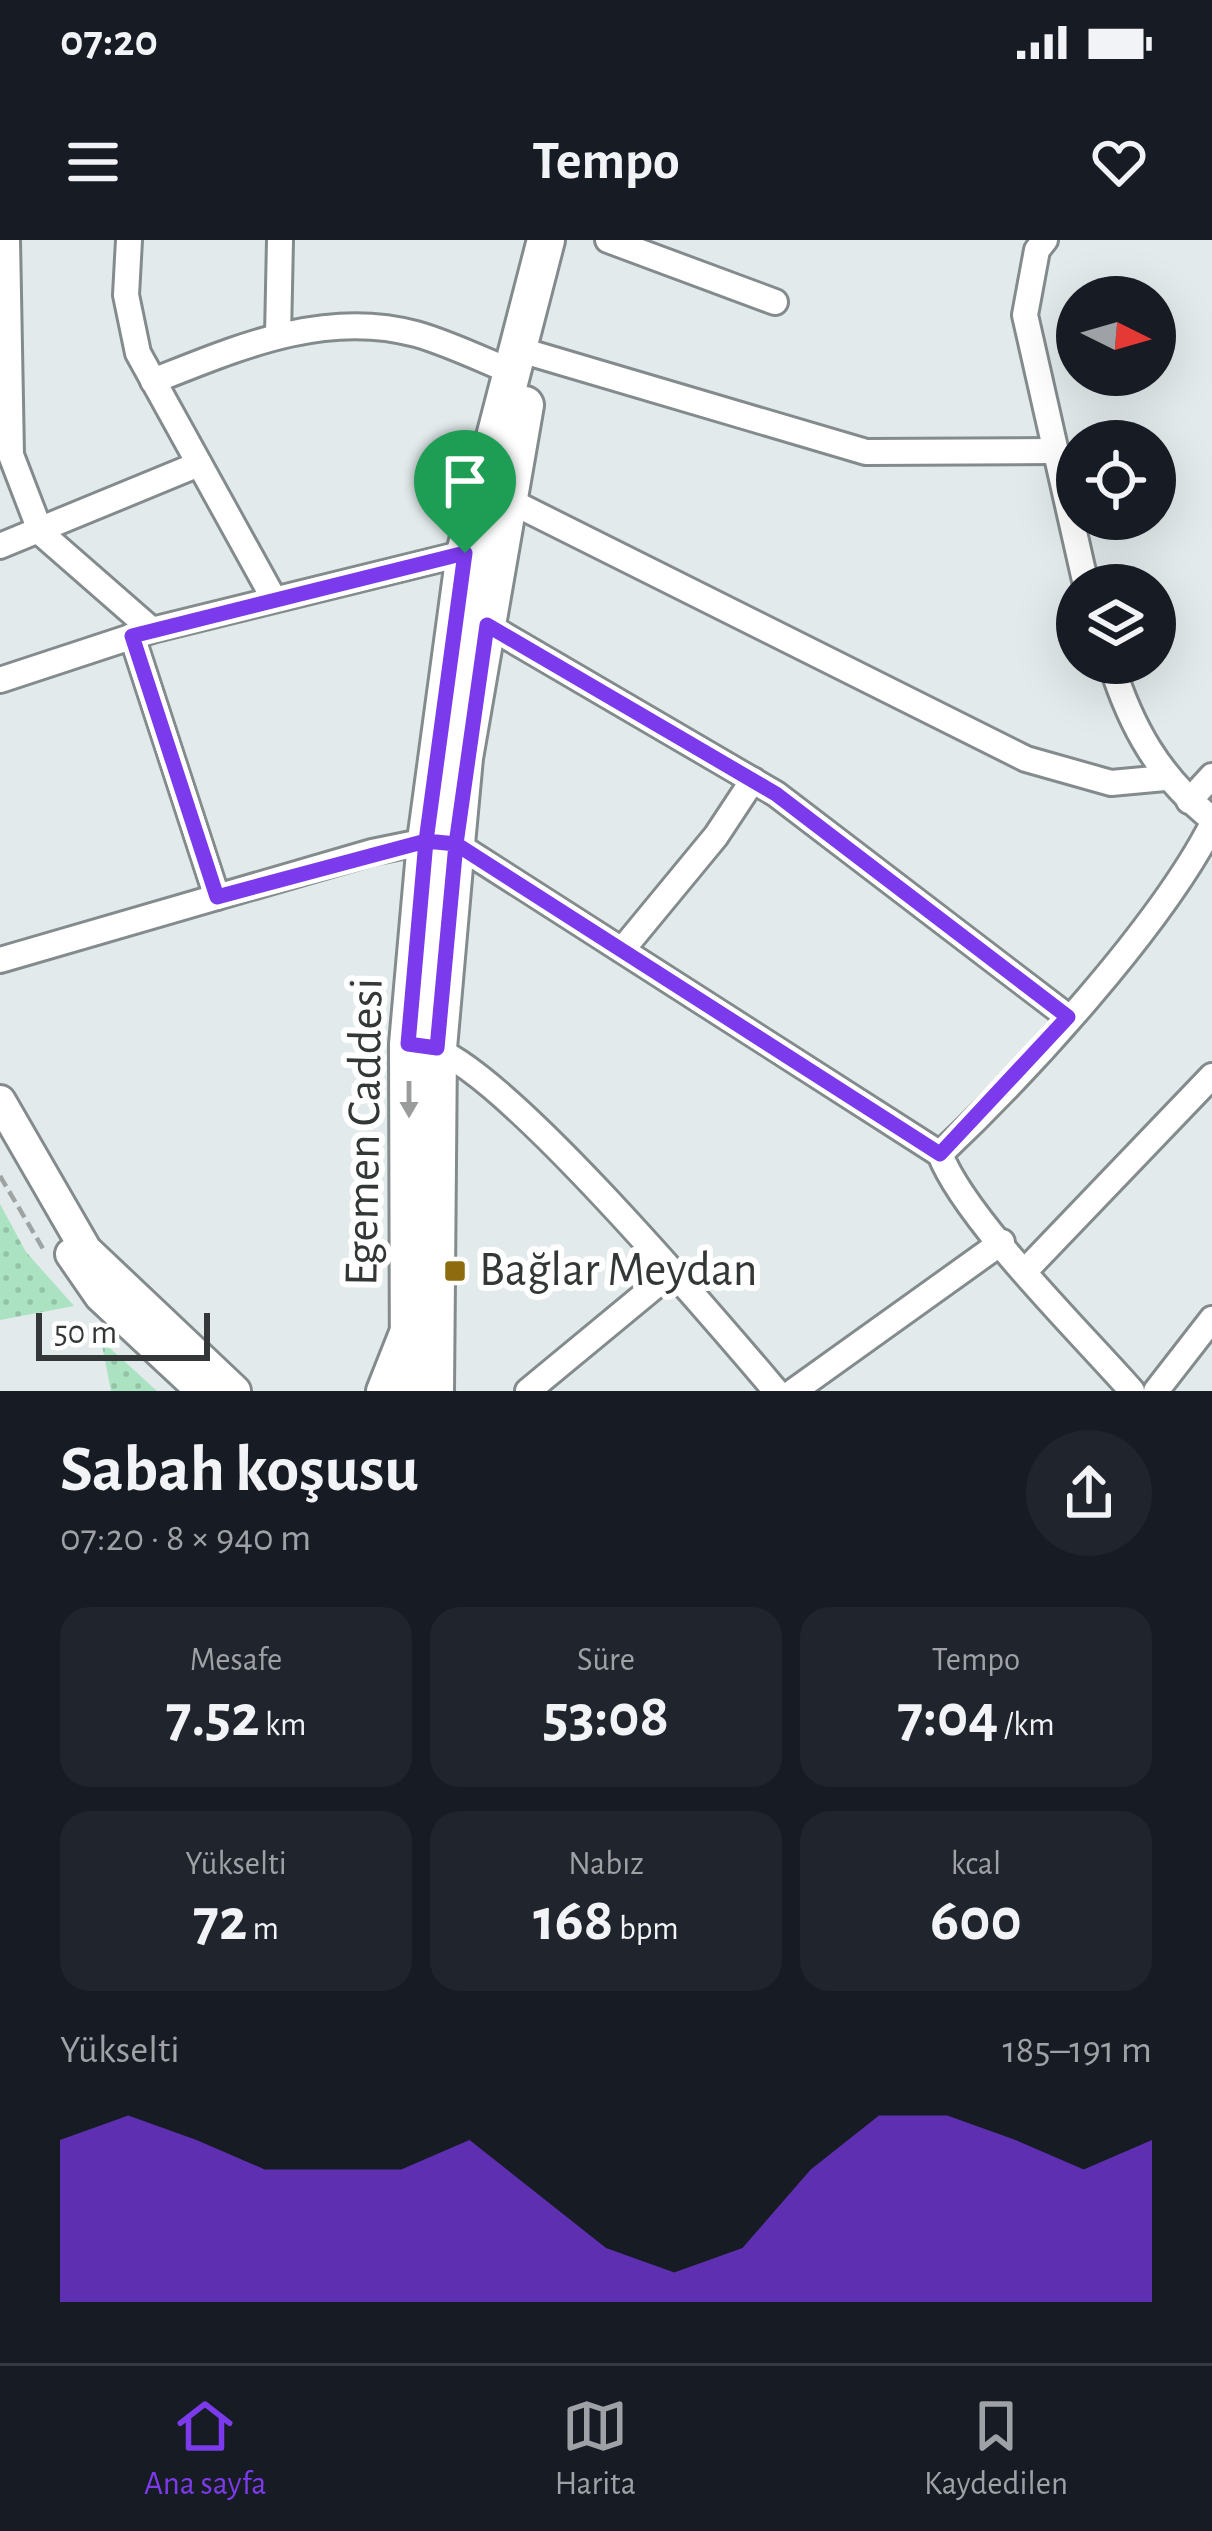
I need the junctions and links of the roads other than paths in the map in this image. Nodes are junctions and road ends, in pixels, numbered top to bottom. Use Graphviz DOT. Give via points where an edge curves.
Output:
graph roads {
  1 [pos="8,240"];
  2 [pos="129,240"];
  3 [pos="280,240"];
  4 [pos="546,240"];
  5 [pos="569,240"];
  6 [pos="608,240"];
  7 [pos="1045,240"];
  8 [pos="775,302"];
  9 [pos="278,336"];
  10 [pos="523,363"];
  11 [pos="153,381"];
  12 [pos="4,393"];
  13 [pos="1056,451"];
  14 [pos="200,464"];
  15 [pos="508,500"];
  16 [pos="41,533"];
  17 [pos="0,546"];
  18 [pos="465,553"];
  19 [pos="274,599"];
  20 [pos="487,625"];
  21 [pos="142,633"];
  22 [pos="0,680"];
  23 [pos="1118,684"];
  24 [pos="1212,776"];
  25 [pos="1165,778"];
  26 [pos="752,780"];
  27 [pos="1189,801"];
  28 [pos="1212,822"];
  29 [pos="441,843"];
  30 [pos="217,897"];
  31 [pos="622,950"];
  32 [pos="0,960"];
  33 [pos="1068,1017"];
  34 [pos="423,1046"];
  35 [pos="1212,1076"];
  36 [pos="0,1101"];
  37 [pos="0,1143"];
  38 [pos="940,1154"];
  39 [pos="1002,1242"];
  40 [pos="1026,1270"];
  41 [pos="672,1272"];
  42 [pos="1212,1319"];
  43 [pos="409,1322"];
  44 [pos="202,1391"];
  45 [pos="235,1391"];
  46 [pos="382,1391"];
  47 [pos="409,1391"];
  48 [pos="435,1391"];
  49 [pos="528,1391"];
  50 [pos="776,1391"];
  51 [pos="794,1391"];
  52 [pos="1132,1391"];
  53 [pos="1156,1391"];
  1 -- 12 [label="street"];
  2 -- 11 [label="street" via="126,295"];
  3 -- 9 [label="street"];
  4 -- 10 [label="main road, Egemen Caddesi"];
  5 -- 10 [label="main road, Egemen Caddesi"];
  6 -- 8 [label="street"];
  7 -- 13 [label="street" via="1025,315"];
  9 -- 10 [label="street" via="360,328 415,333"];
  9 -- 11 [label="street"];
  10 -- 13 [label="street" via="866,452"];
  10 -- 15 [label="main road, Egemen Caddesi"];
  10 -- 18 [label="main road, Egemen Caddesi"];
  11 -- 14 [label="street"];
  12 -- 16 [label="street" via="11,454"];
  14 -- 16 [label="street"];
  14 -- 19 [label="street"];
  15 -- 20 [label="main road, Egemen Caddesi"];
  15 -- 25 [label="street" via="1026,760 1111,783"];
  16 -- 17 [label="street"];
  16 -- 21 [label="street"];
  18 -- 19 [label="street"];
  18 -- 29 [label="main road, Egemen Caddesi"];
  19 -- 21 [label="street"];
  20 -- 26 [label="street"];
  20 -- 29 [label="main road, Egemen Caddesi"];
  21 -- 22 [label="street"];
  21 -- 30 [label="street"];
  23 -- 25 [label="street"];
  24 -- 27 [label="street"];
  25 -- 27 [label="street"];
  26 -- 31 [label="street"];
  26 -- 33 [label="street"];
  27 -- 28 [label="street"];
  28 -- 33 [label="street" via="1193,862"];
  29 -- 30 [label="street"];
  29 -- 31 [label="street"];
  29 -- 34 [label="main road, Egemen Caddesi"];
  30 -- 32 [label="street"];
  31 -- 38 [label="street"];
  33 -- 38 [label="street"];
  34 -- 41 [label="street" via="545,1139"];
  34 -- 43 [label="main road, Egemen Caddesi, one-way"];
  34 -- 48 [label="main road, Egemen Caddesi"];
  35 -- 40 [label="street"];
  36 -- 45 [label="street" via="86,1250"];
  37 -- 44 [label="street" via="100,1296"];
  38 -- 39 [label="street"];
  39 -- 40 [label="street"];
  39 -- 51 [label="street"];
  40 -- 52 [label="street"];
  41 -- 49 [label="street"];
  41 -- 50 [label="street"];
  42 -- 53 [label="street"];
  43 -- 46 [label="street"];
  43 -- 47 [label="main road, Egemen Caddesi"];
}
